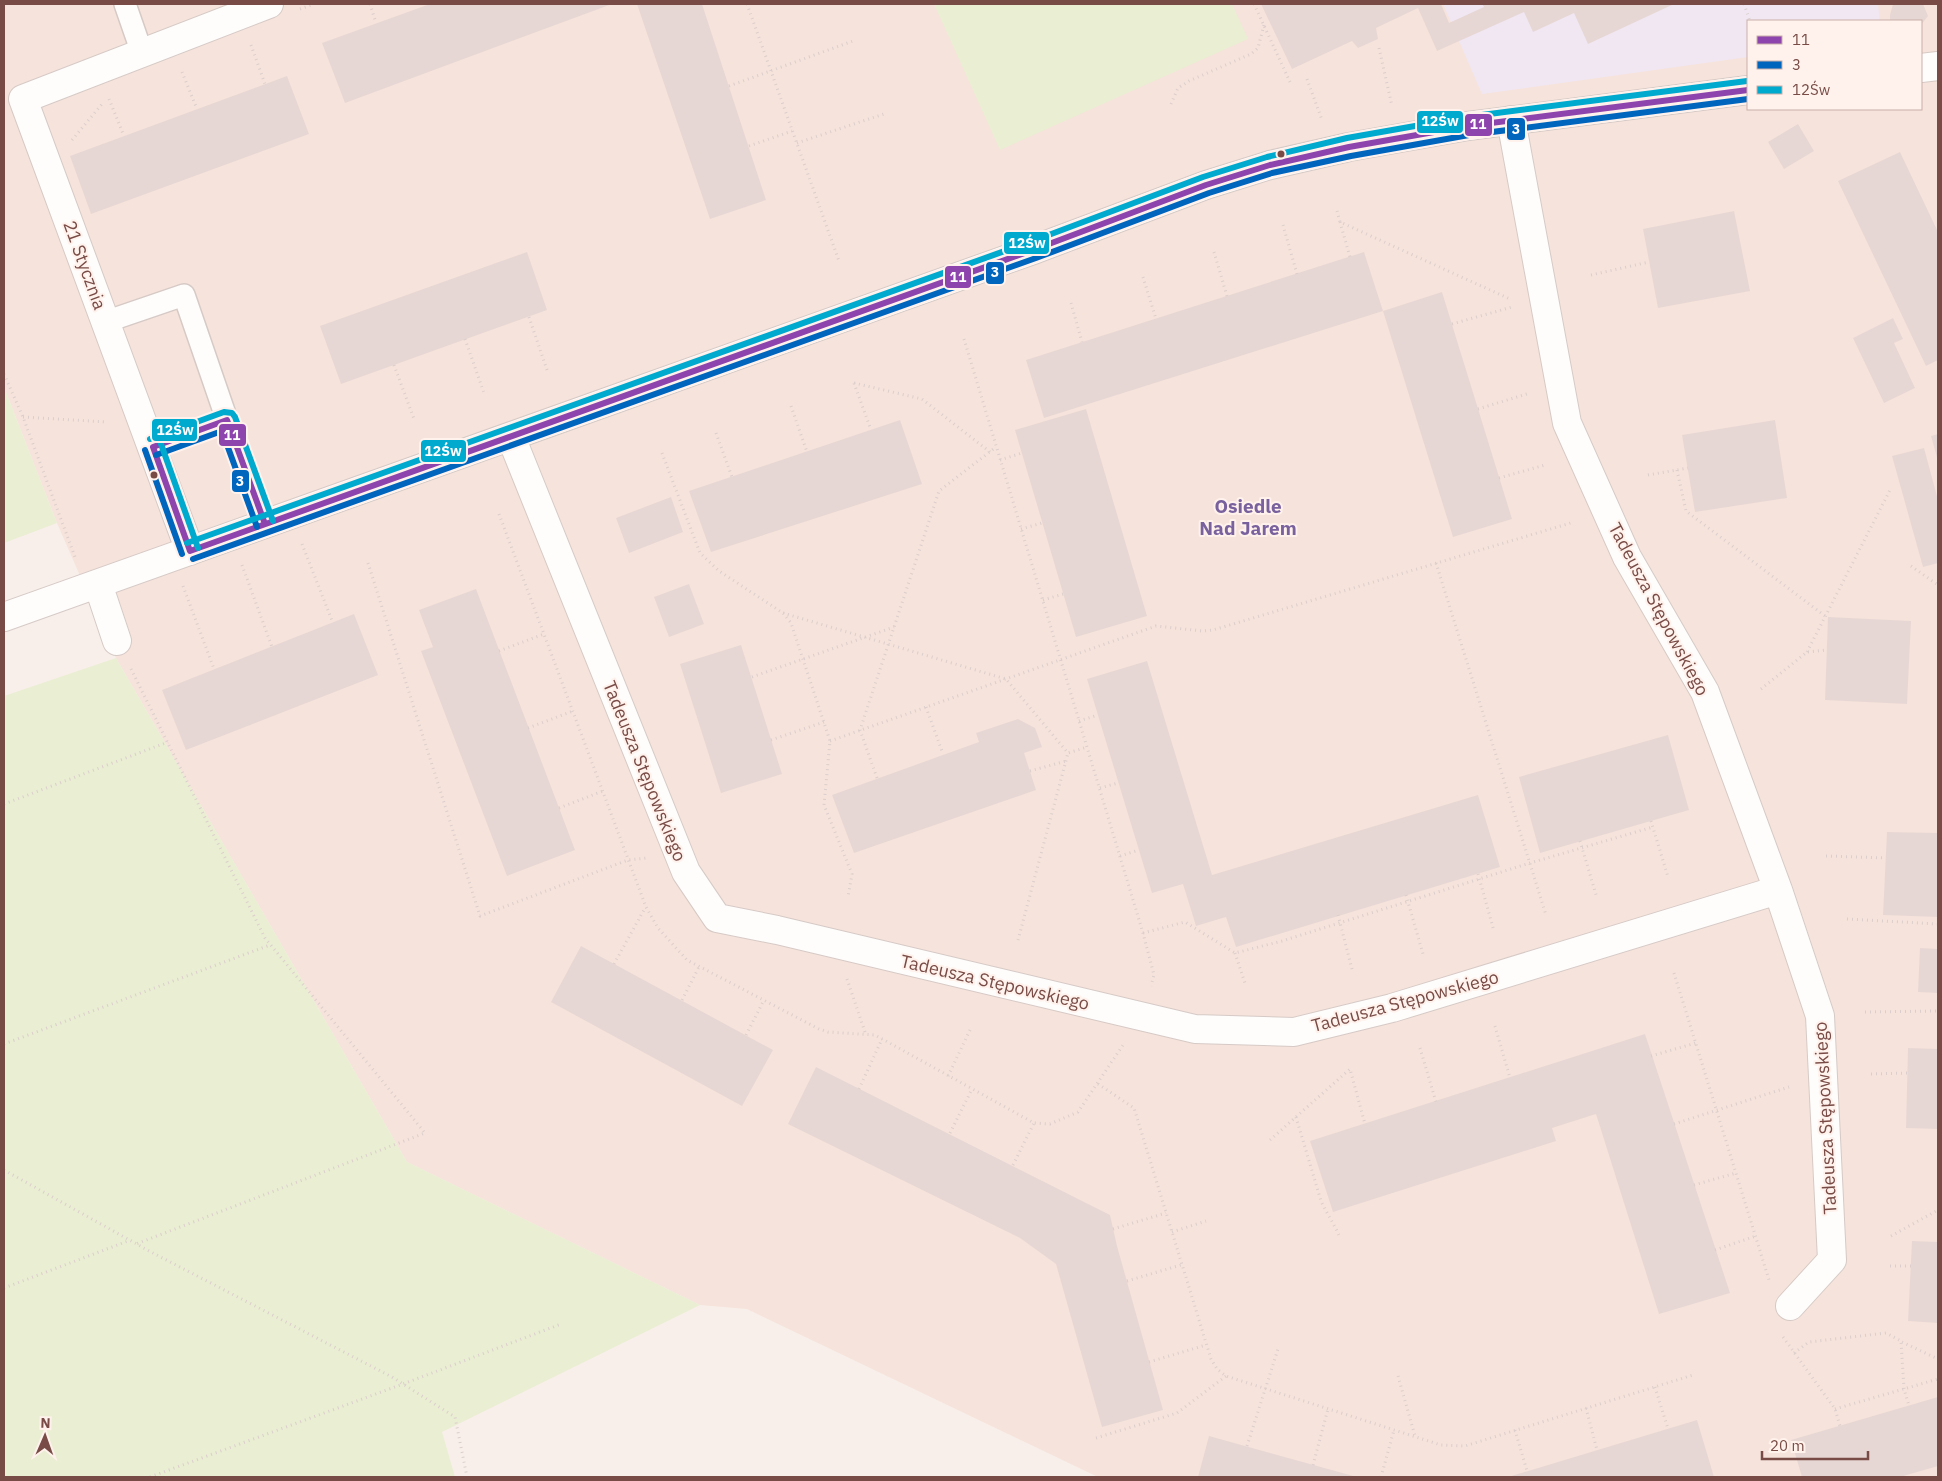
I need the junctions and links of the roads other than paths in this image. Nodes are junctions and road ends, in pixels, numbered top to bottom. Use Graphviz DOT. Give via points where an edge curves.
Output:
graph roads {
  1 [pos="125,4"];
  2 [pos="269,4"];
  3 [pos="142,53"];
  4 [pos="1938,66"];
  5 [pos="1922,68"];
  6 [pos="1747,90"];
  7 [pos="1511,120"];
  8 [pos="105,322"];
  9 [pos="227,420"];
  10 [pos="148,436"];
  11 [pos="511,437"];
  12 [pos="265,524"];
  13 [pos="181,554"];
  14 [pos="92,586"];
  15 [pos="4,618"];
  16 [pos="117,641"];
  17 [pos="1778,890"];
  18 [pos="1790,1306"];
  1 -- 3 [label="lane"];
  2 -- 3 [label="street, 21 Stycznia"];
  3 -- 8 [label="street, 21 Stycznia" via="23,99"];
  4 -- 5 [label="street"];
  6 -- 7 [label="street"];
  7 -- 11 [label="street" via="1349,147 1270,165 1215,182"];
  7 -- 17 [label="street, Tadeusza Stępowskiego" via="1568,423 1627,557 1705,692"];
  8 -- 9 [label="lane" via="184,295"];
  8 -- 10 [label="street, 21 Stycznia"];
  9 -- 10 [label="lane"];
  9 -- 12 [label="lane"];
  10 -- 13 [label="street, 21 Stycznia"];
  11 -- 12 [label="street"];
  11 -- 17 [label="street, Tadeusza Stępowskiego" via="678,854 686,872 717,918 1195,1029 1294,1032 1392,1008"];
  12 -- 13 [label="street"];
  13 -- 14 [label="street"];
  14 -- 15 [label="street"];
  14 -- 16 [label="street"];
  17 -- 18 [label="street, Tadeusza Stępowskiego" via="1820,1016 1832,1260"];
}
